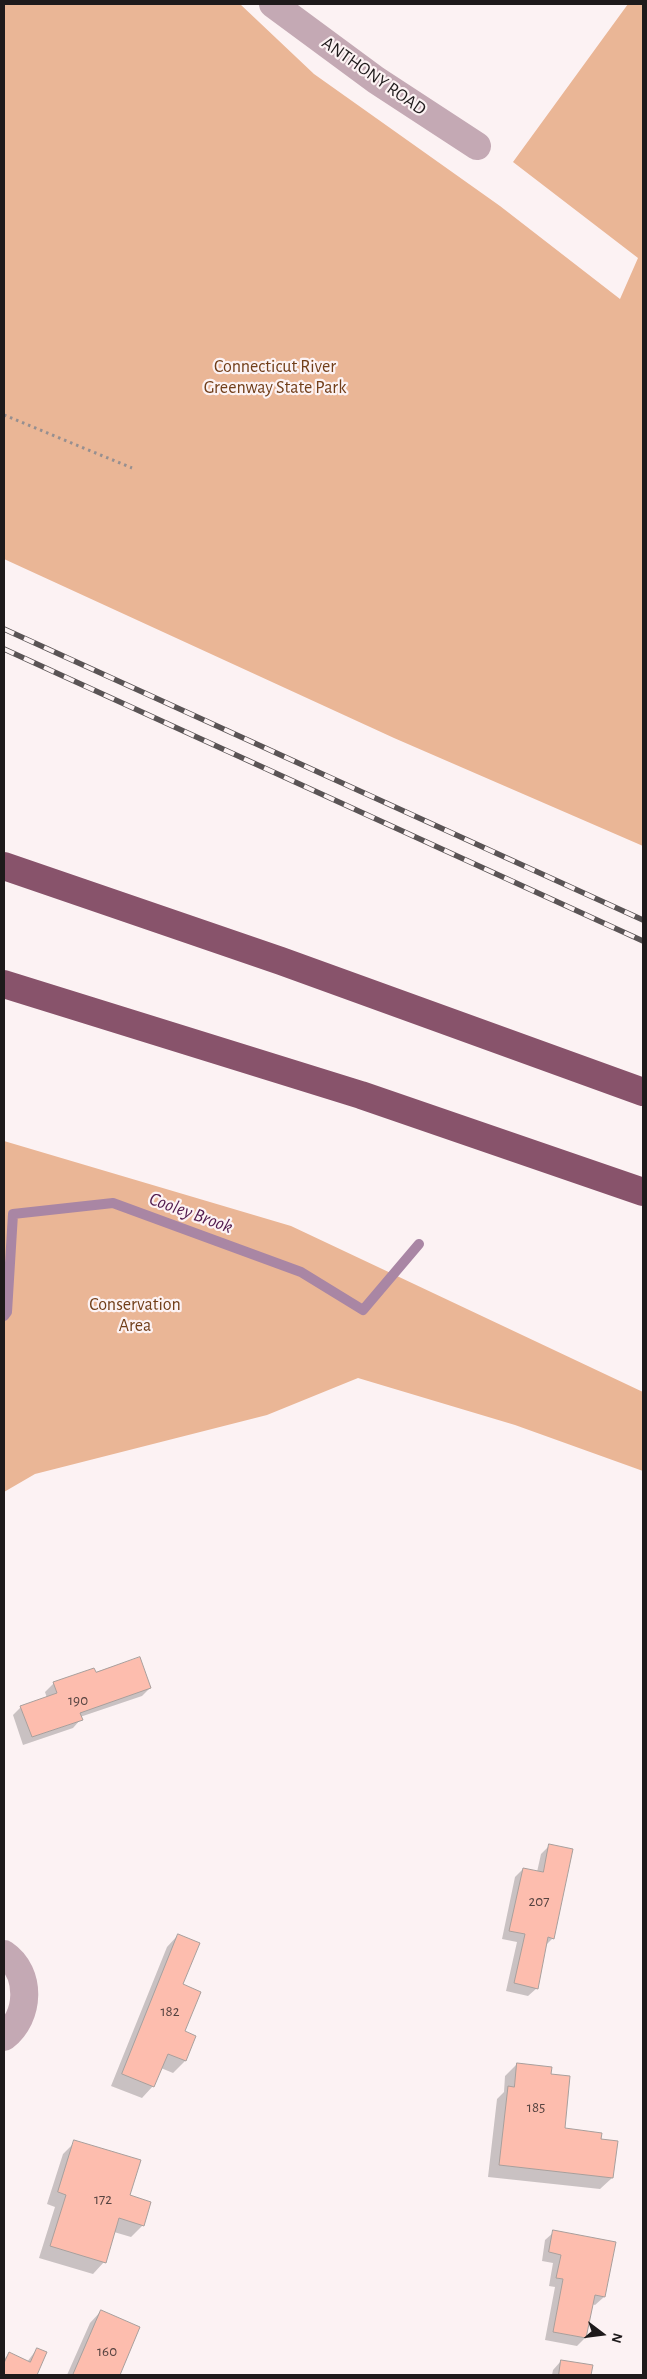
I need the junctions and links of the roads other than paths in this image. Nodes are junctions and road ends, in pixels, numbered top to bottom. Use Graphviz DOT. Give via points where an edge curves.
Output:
graph roads {
  1 [pos="273,4"];
  2 [pos="477,146"];
  3 [pos="4,866"];
  4 [pos="4,984"];
  5 [pos="643,1092"];
  6 [pos="643,1192"];
  7 [pos="4,1954"];
  8 [pos="4,2036"];
  1 -- 2 [label="street, ANTHONY ROAD" via="376,80"];
  3 -- 5 [label="highway" via="174,923"];
  4 -- 6 [label="highway" via="361,1095"];
  7 -- 8 [label="street" via="18,1970 25,1995 18,2021"];
}
